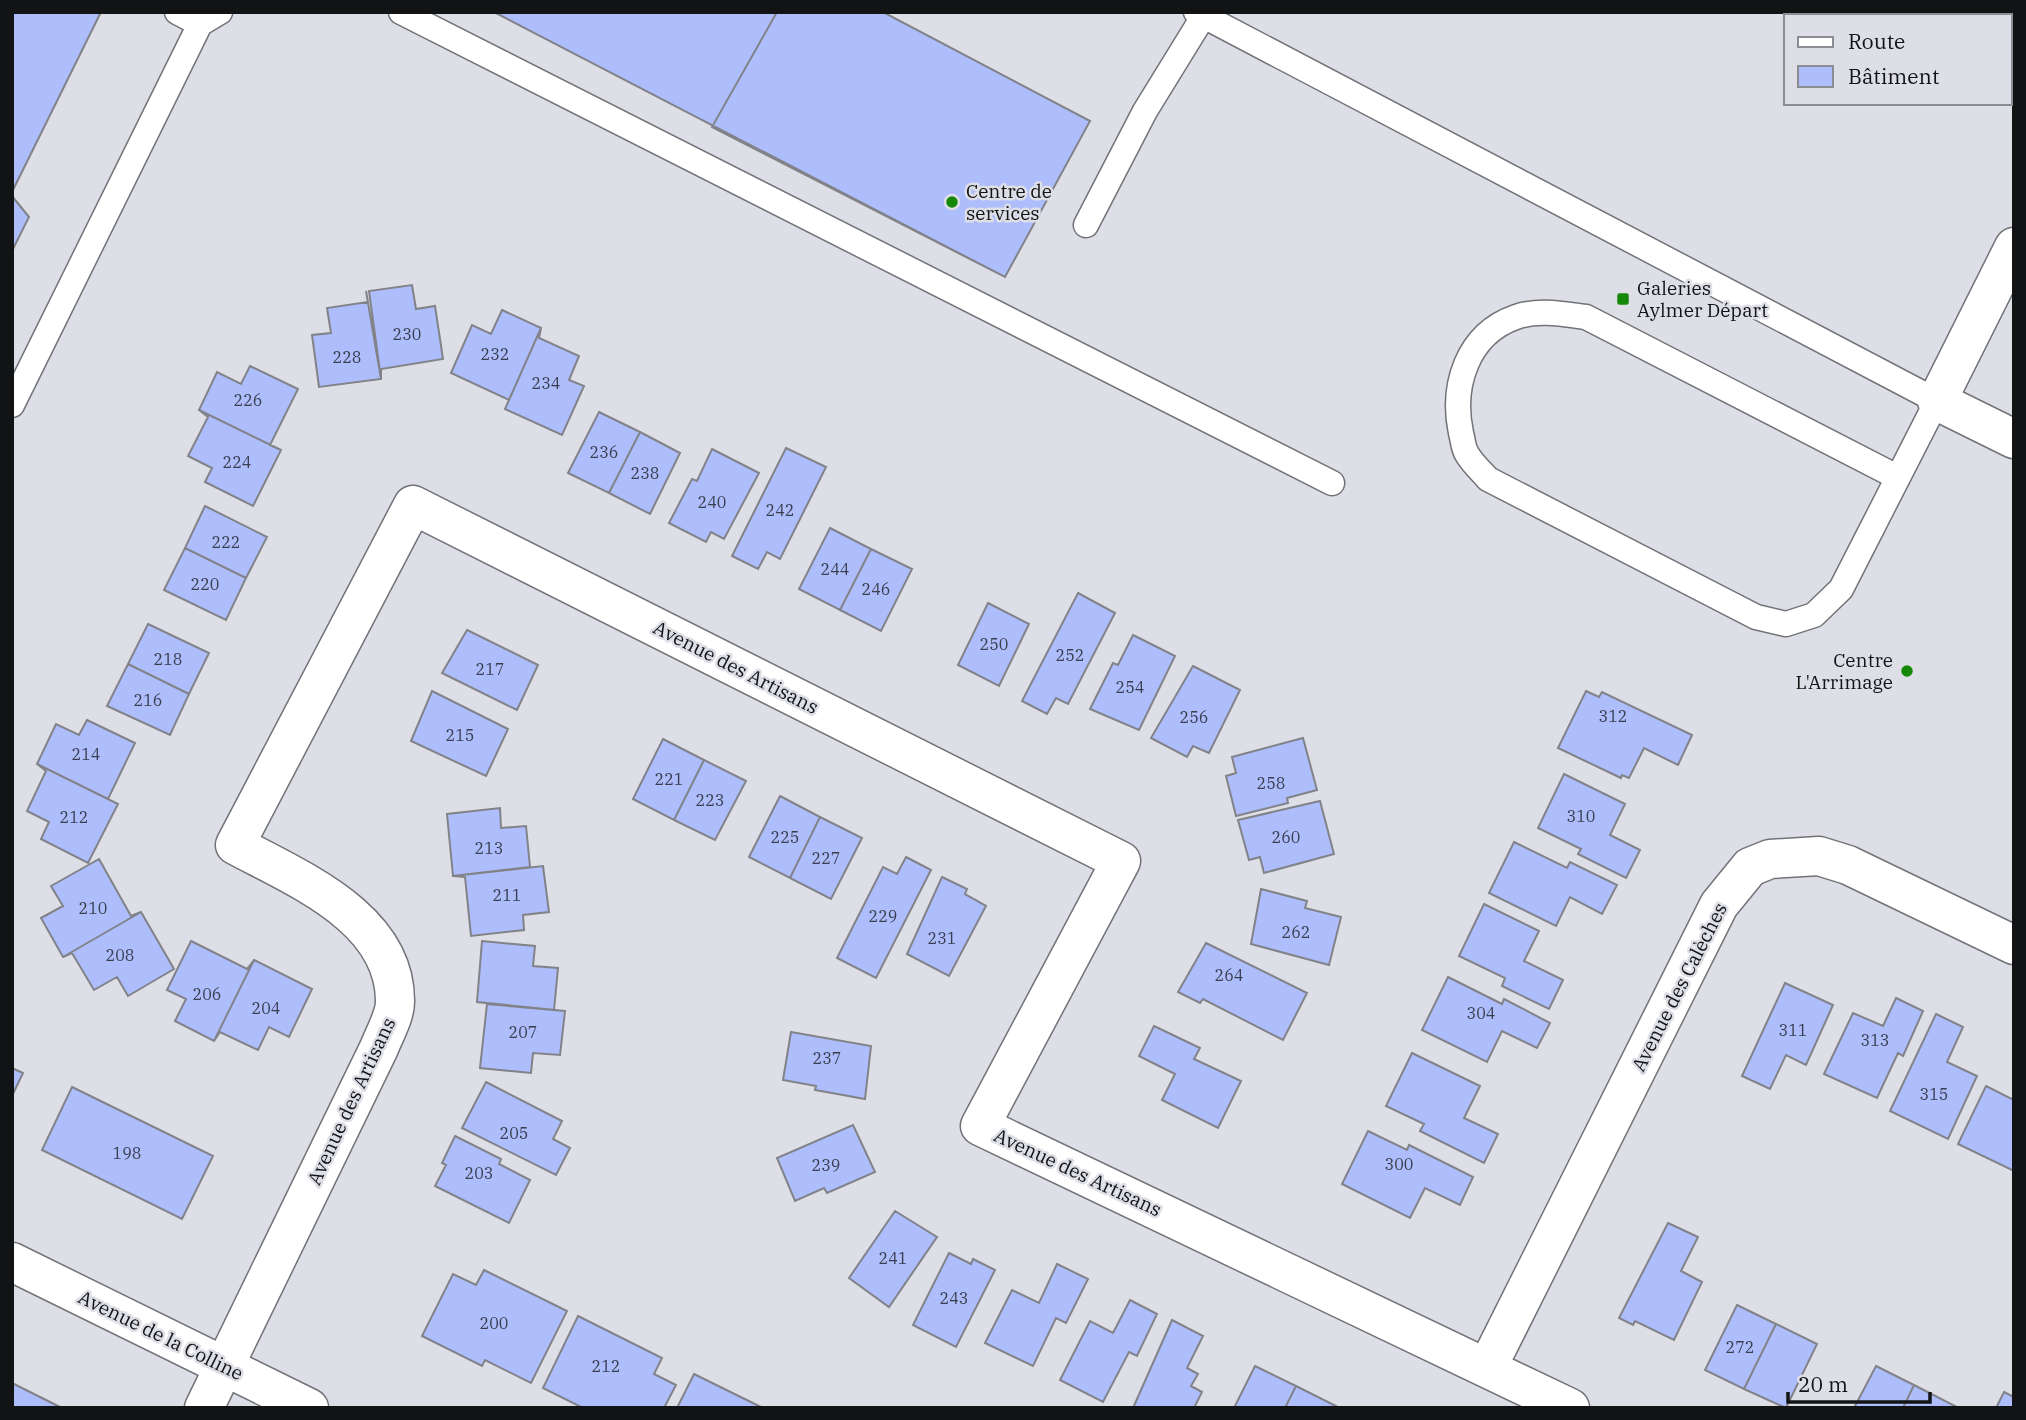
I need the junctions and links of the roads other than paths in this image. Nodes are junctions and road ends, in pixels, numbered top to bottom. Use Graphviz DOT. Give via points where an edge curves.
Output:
graph roads {
  1 [pos="177,12"];
  2 [pos="401,12"];
  3 [pos="1202,13"];
  4 [pos="210,18"];
  5 [pos="1086,225"];
  6 [pos="2014,247"];
  7 [pos="1937,401"];
  8 [pos="12,405"];
  9 [pos="2014,439"];
  10 [pos="1897,477"];
  11 [pos="1332,483"];
  12 [pos="2014,945"];
  13 [pos="12,1262"];
  14 [pos="224,1366"];
  15 [pos="1488,1366"];
  16 [pos="204,1408"];
  17 [pos="309,1408"];
  18 [pos="1570,1408"];
  1 -- 4 [label="lane"];
  2 -- 11 [label="lane"];
  3 -- 5 [label="lane"];
  3 -- 7 [label="lane"];
  4 -- 8 [label="lane"];
  6 -- 7 [label="street"];
  7 -- 9 [label="street"];
  7 -- 10 [label="lane"];
  10 -- 10 [label="lane" via="1842,589 1814,615 1786,624 1756,617 1488,479 1465,452 1457,415 1458,385 1468,358 1489,330 1517,316 1553,312 1586,317"];
  12 -- 15 [label="street, Avenue des Calèches" via="1848,865 1819,856 1770,859 1750,867 1719,905"];
  13 -- 14 [label="street, Avenue de la Colline"];
  14 -- 15 [label="street, Avenue des Artisans" via="379,1048 396,1004 387,955 358,920 311,887 235,845 413,505 1121,861 979,1126"];
  14 -- 16 [label="street"];
  14 -- 17 [label="street, Avenue de la Colline"];
  15 -- 18 [label="street, Avenue des Artisans"];
}
